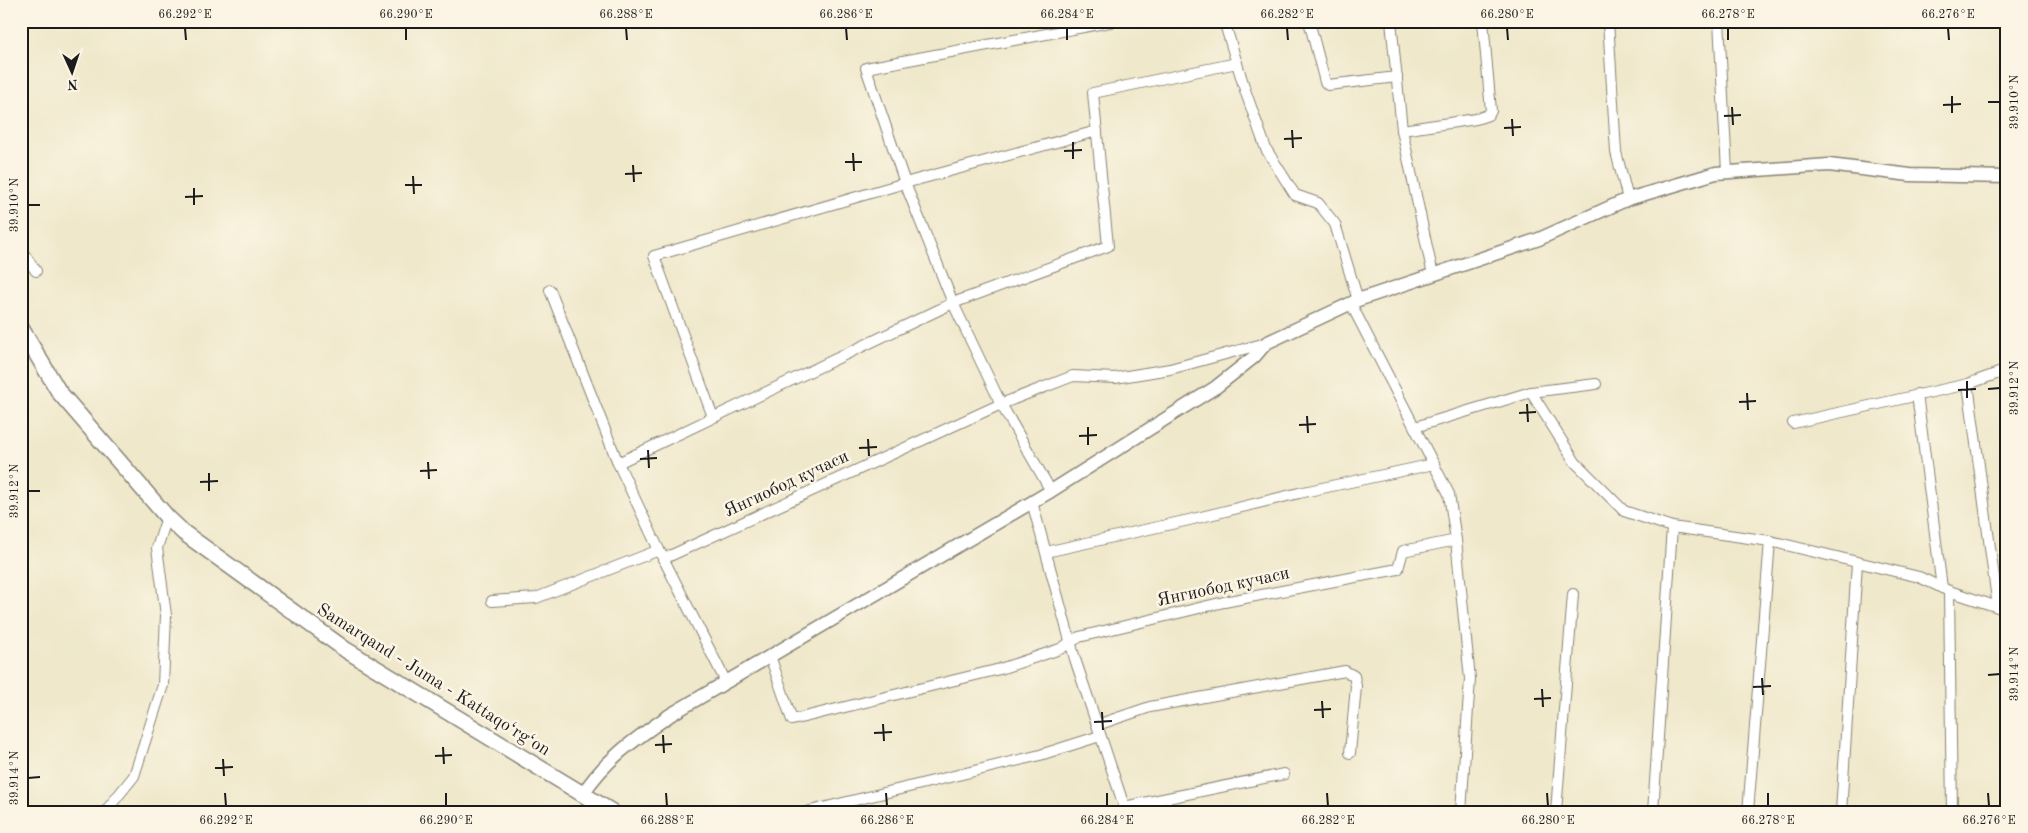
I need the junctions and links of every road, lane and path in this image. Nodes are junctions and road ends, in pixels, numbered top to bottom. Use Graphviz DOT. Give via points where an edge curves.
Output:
graph roads {
  1 [pos="1116,21"];
  2 [pos="1224,21"];
  3 [pos="1309,21"];
  4 [pos="1391,21"];
  5 [pos="1483,21"];
  6 [pos="1608,21"];
  7 [pos="1719,21"];
  8 [pos="1236,63"];
  9 [pos="1397,77"];
  10 [pos="1402,130"];
  11 [pos="1098,131"];
  12 [pos="1727,172"];
  13 [pos="2007,177"];
  14 [pos="905,183"];
  15 [pos="1628,199"];
  16 [pos="21,250"];
  17 [pos="36,271"];
  18 [pos="1432,275"];
  19 [pos="550,290"];
  20 [pos="1354,302"];
  21 [pos="953,303"];
  22 [pos="21,328"];
  23 [pos="1266,343"];
  24 [pos="2007,370"];
  25 [pos="1596,384"];
  26 [pos="1968,384"];
  27 [pos="1531,392"];
  28 [pos="1917,394"];
  29 [pos="1001,404"];
  30 [pos="713,417"];
  31 [pos="1793,423"];
  32 [pos="1415,427"];
  33 [pos="618,463"];
  34 [pos="1434,464"];
  35 [pos="1051,490"];
  36 [pos="1032,502"];
  37 [pos="167,517"];
  38 [pos="1672,527"];
  39 [pos="1456,540"];
  40 [pos="1770,541"];
  41 [pos="1046,552"];
  42 [pos="661,554"];
  43 [pos="1857,563"];
  44 [pos="1946,590"];
  45 [pos="1573,594"];
  46 [pos="492,601"];
  47 [pos="2002,608"];
  48 [pos="1070,643"];
  49 [pos="770,656"];
  50 [pos="726,682"];
  51 [pos="1097,725"];
  52 [pos="1100,736"];
  53 [pos="1350,753"];
  54 [pos="1284,774"];
  55 [pos="583,794"];
  56 [pos="1125,809"];
  57 [pos="105,812"];
  58 [pos="612,812"];
  59 [pos="806,812"];
  60 [pos="1461,812"];
  61 [pos="1556,812"];
  62 [pos="1652,812"];
  63 [pos="1748,812"];
  64 [pos="1841,812"];
  65 [pos="1952,812"];
  1 -- 14 [label="street" via="866,68"];
  2 -- 8 [label="street"];
  3 -- 9 [label="street" via="1328,85"];
  4 -- 9 [label="street"];
  5 -- 10 [label="street" via="1488,115"];
  6 -- 15 [label="street" via="1616,152"];
  7 -- 12 [label="street"];
  8 -- 11 [label="street" via="1093,93"];
  8 -- 20 [label="street" via="1266,149 1295,195 1318,203 1335,224"];
  9 -- 10 [label="street"];
  10 -- 18 [label="street"];
  11 -- 14 [label="street"];
  11 -- 21 [label="street" via="1108,246"];
  12 -- 13 [label="street, Янгиобод кучаси" via="1829,165 1910,175"];
  12 -- 15 [label="street, Янгиобод кучаси"];
  14 -- 21 [label="street"];
  14 -- 30 [label="street" via="654,256"];
  15 -- 18 [label="street, Янгиобод кучаси" via="1539,239"];
  16 -- 17 [label="street"];
  18 -- 20 [label="street, Янгиобод кучаси"];
  19 -- 33 [label="street"];
  20 -- 23 [label="street, Янгиобод кучаси"];
  20 -- 32 [label="street"];
  21 -- 29 [label="street"];
  21 -- 30 [label="street"];
  22 -- 37 [label="main road, Samarqand - Juma - Kattaqo‘rg‘on" via="59,392"];
  23 -- 29 [label="street, Янгиобод кучаси" via="1170,369 1124,377 1074,376"];
  23 -- 35 [label="street, Янгиобод кучаси" via="1254,357 1216,387"];
  24 -- 26 [label="street"];
  25 -- 27 [label="street"];
  26 -- 28 [label="street"];
  26 -- 47 [label="street"];
  27 -- 32 [label="street"];
  27 -- 38 [label="street" via="1575,462 1624,511"];
  28 -- 31 [label="street"];
  28 -- 44 [label="street"];
  29 -- 35 [label="street"];
  29 -- 42 [label="street, Янгиобод кучаси"];
  30 -- 33 [label="street"];
  32 -- 34 [label="street"];
  33 -- 42 [label="street"];
  34 -- 39 [label="street" via="1449,494"];
  34 -- 41 [label="street"];
  35 -- 36 [label="street, Янгиобод кучаси"];
  36 -- 41 [label="street"];
  36 -- 49 [label="street, Янгиобод кучаси"];
  37 -- 55 [label="main road, Samarqand - Juma - Kattaqo‘rg‘on" via="184,533 346,650"];
  37 -- 57 [label="street" via="158,548 166,615 163,685 134,776"];
  38 -- 40 [label="street"];
  38 -- 62 [label="street"];
  39 -- 48 [label="street, Янгиобод кучаси" via="1403,551 1398,569 1224,602 1079,637"];
  39 -- 60 [label="street" via="1470,679"];
  40 -- 43 [label="street"];
  40 -- 63 [label="street"];
  41 -- 48 [label="street"];
  42 -- 46 [label="street, Янгиобод кучаси" via="536,598"];
  42 -- 50 [label="street"];
  43 -- 44 [label="street" via="1919,577"];
  43 -- 64 [label="street"];
  44 -- 47 [label="street"];
  44 -- 65 [label="street"];
  45 -- 61 [label="street"];
  48 -- 49 [label="street, Янгиобод кучаси" via="1000,669 792,720"];
  48 -- 51 [label="street"];
  49 -- 50 [label="street, Янгиобод кучаси"];
  50 -- 55 [label="street, Янгиобод кучаси" via="620,750 594,777"];
  51 -- 52 [label="street"];
  51 -- 53 [label="street" via="1150,707 1345,671 1354,676 1356,686"];
  52 -- 56 [label="street"];
  52 -- 59 [label="street" via="1040,755"];
  54 -- 56 [label="street"];
  55 -- 58 [label="main road, Samarqand - Juma - Kattaqo‘rg‘on"];
}
